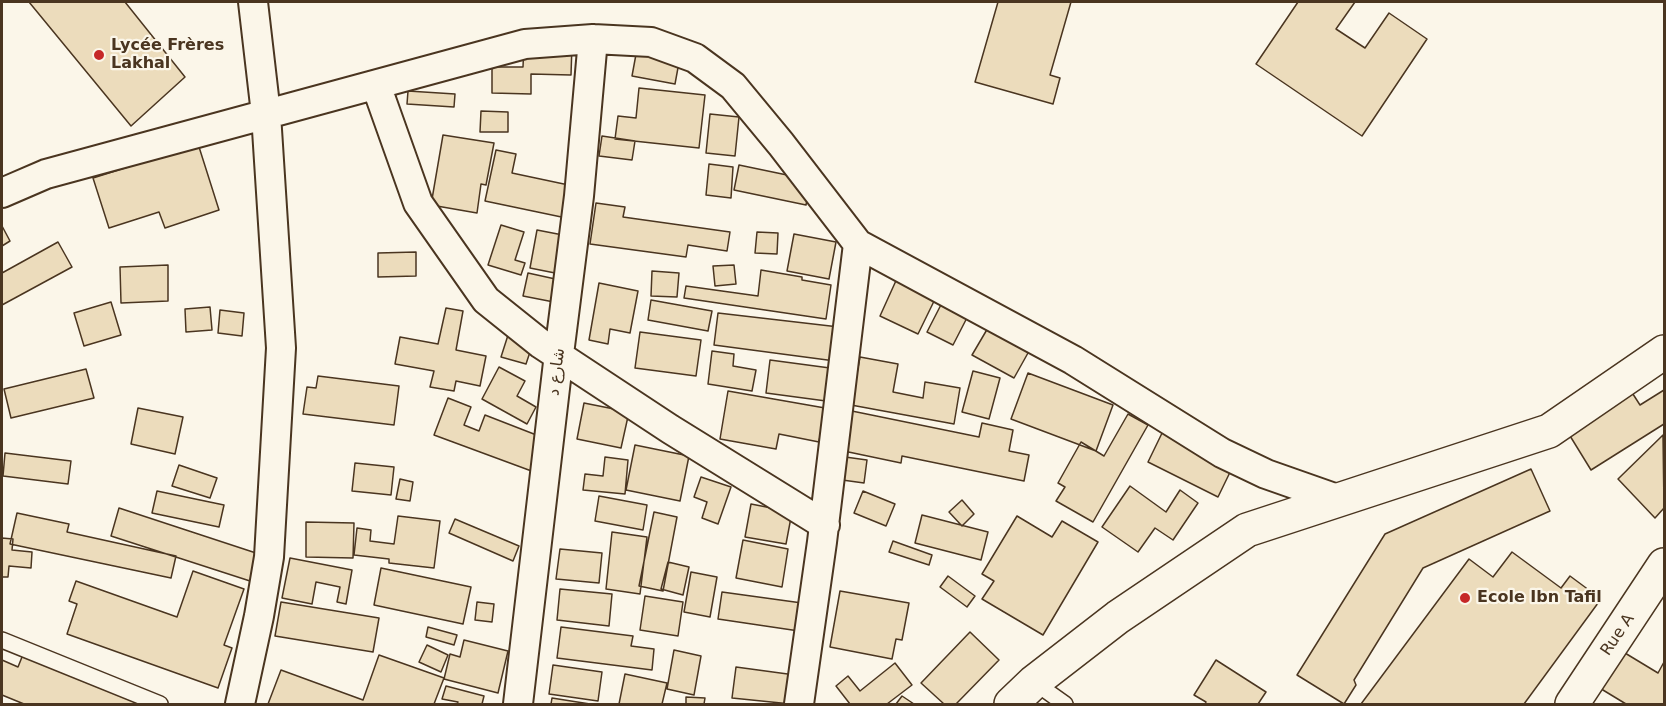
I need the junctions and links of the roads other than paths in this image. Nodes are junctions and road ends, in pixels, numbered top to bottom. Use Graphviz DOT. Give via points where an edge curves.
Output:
graph roads {
  1 [pos="253,2"];
  2 [pos="593,39"];
  3 [pos="376,85"];
  4 [pos="266,114"];
  5 [pos="2,193"];
  6 [pos="858,244"];
  7 [pos="1665,352"];
  8 [pos="559,354"];
  9 [pos="1340,500"];
  10 [pos="825,525"];
  11 [pos="1665,565"];
  12 [pos="2,640"];
  13 [pos="1034,682"];
  14 [pos="160,705"];
  15 [pos="240,705"];
  16 [pos="518,705"];
  17 [pos="799,705"];
  18 [pos="1011,705"];
  19 [pos="1065,705"];
  20 [pos="1572,705"];
  1 -- 4 [label="street"];
  2 -- 3 [label="street" via="525,44"];
  2 -- 6 [label="street" via="651,42 695,58 733,86"];
  2 -- 8 [label="street, شارع د"];
  3 -- 4 [label="street"];
  3 -- 8 [label="street" via="418,203 486,300"];
  4 -- 5 [label="street" via="46,174"];
  4 -- 15 [label="street" via="281,348 269,557"];
  6 -- 9 [label="street" via="1073,360 1222,453 1266,474"];
  6 -- 10 [label="street"];
  7 -- 9 [label="main road" via="1549,431"];
  8 -- 10 [label="street" via="670,429"];
  8 -- 16 [label="street, شارع د"];
  9 -- 13 [label="main road" via="1247,530 1118,617"];
  10 -- 17 [label="street"];
  11 -- 20 [label="main road, Rue A"];
  12 -- 14 [label="lane"];
  13 -- 18 [label="main road"];
  13 -- 19 [label="lane"];
}
